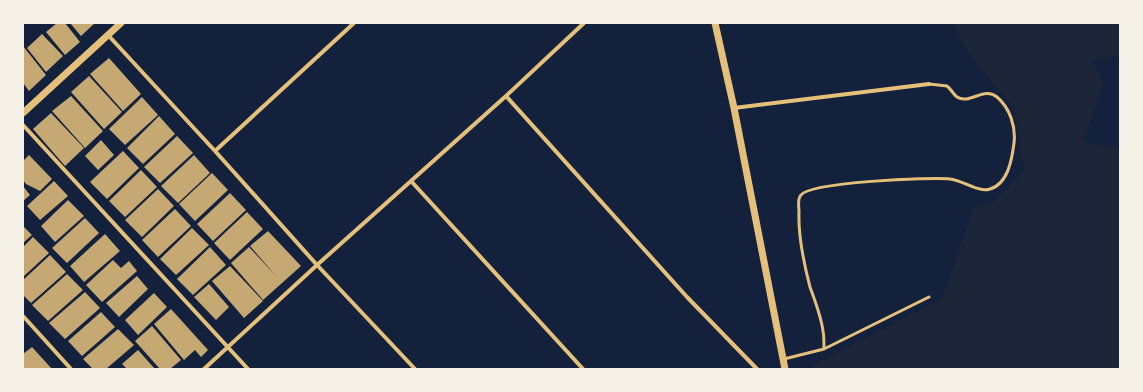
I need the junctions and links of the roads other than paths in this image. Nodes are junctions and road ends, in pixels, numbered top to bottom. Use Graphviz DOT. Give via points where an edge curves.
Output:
graph roads {
  1 [pos="122,23"];
  2 [pos="354,23"];
  3 [pos="584,23"];
  4 [pos="715,23"];
  5 [pos="108,35"];
  6 [pos="929,84"];
  7 [pos="506,96"];
  8 [pos="734,108"];
  9 [pos="23,113"];
  10 [pos="23,125"];
  11 [pos="215,151"];
  12 [pos="411,181"];
  13 [pos="316,265"];
  14 [pos="929,296"];
  15 [pos="23,316"];
  16 [pos="25,321"];
  17 [pos="228,347"];
  18 [pos="824,349"];
  19 [pos="784,359"];
  20 [pos="71,369"];
  21 [pos="204,369"];
  22 [pos="248,369"];
  23 [pos="415,369"];
  24 [pos="583,369"];
  25 [pos="757,369"];
  26 [pos="785,369"];
  1 -- 5 [label="street"];
  2 -- 11 [label="street"];
  3 -- 7 [label="street"];
  4 -- 8 [label="street"];
  5 -- 9 [label="street"];
  5 -- 11 [label="street"];
  6 -- 8 [label="street"];
  6 -- 18 [label="lane" via="947,86 963,99 986,93 996,96 1010,113 1014,124 1012,158 1003,180 991,189 985,190 950,179 917,179 856,182 813,189 800,195 798,221 802,247 823,330"];
  7 -- 12 [label="street"];
  7 -- 25 [label="street" via="687,297"];
  8 -- 19 [label="street"];
  10 -- 17 [label="street"];
  11 -- 13 [label="street"];
  12 -- 13 [label="street"];
  12 -- 24 [label="street"];
  13 -- 17 [label="street"];
  13 -- 23 [label="street"];
  14 -- 18 [label="lane"];
  15 -- 16 [label="street"];
  16 -- 20 [label="street"];
  17 -- 21 [label="street"];
  17 -- 22 [label="street"];
  18 -- 19 [label="lane"];
  19 -- 26 [label="street"];
}
